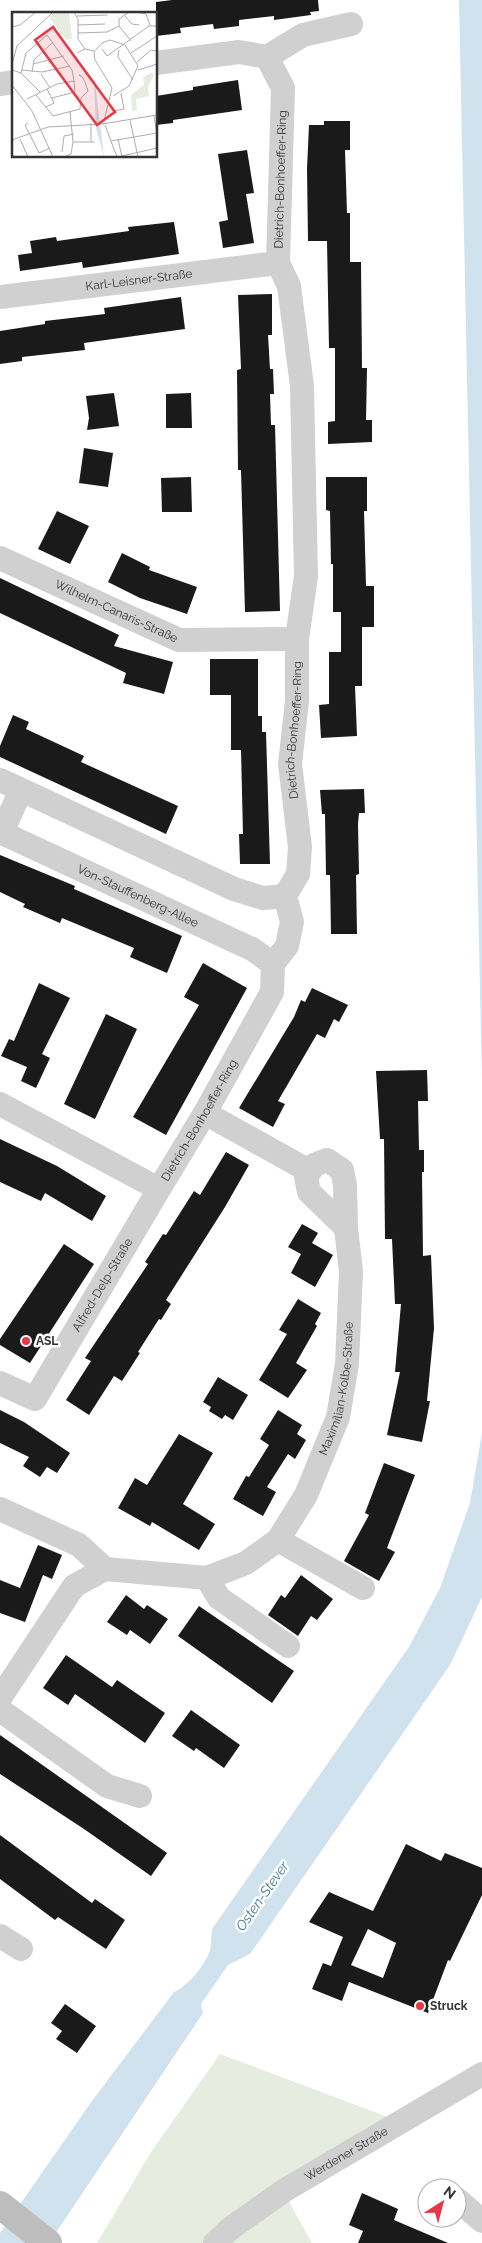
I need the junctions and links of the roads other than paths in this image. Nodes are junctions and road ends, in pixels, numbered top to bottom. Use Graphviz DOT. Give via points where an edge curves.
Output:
graph roads {
  1 [pos="351,24"];
  2 [pos="267,57"];
  3 [pos="158,63"];
  4 [pos="278,262"];
  5 [pos="0,297"];
  6 [pos="0,558"];
  7 [pos="297,639"];
  8 [pos="10,785"];
  9 [pos="1,832"];
  10 [pos="285,896"];
  11 [pos="273,964"];
  12 [pos="0,1104"];
  13 [pos="205,1113"];
  14 [pos="309,1172"];
  15 [pos="159,1189"];
  16 [pos="346,1228"];
  17 [pos="0,1383"];
  18 [pos="0,1509"];
  19 [pos="278,1540"];
  20 [pos="105,1569"];
  21 [pos="207,1578"];
  22 [pos="363,1588"];
  23 [pos="288,1646"];
  24 [pos="0,1698"];
  25 [pos="0,1710"];
  26 [pos="140,1796"];
  27 [pos="0,1936"];
  28 [pos="21,1949"];
  29 [pos="482,2074"];
  30 [pos="0,2206"];
  31 [pos="467,2208"];
  32 [pos="482,2221"];
  33 [pos="48,2243"];
  34 [pos="216,2243"];
  1 -- 2 [label="street" via="304,35"];
  2 -- 3 [label="street" via="239,52"];
  2 -- 4 [label="street, Dietrich-Bonhoeffer-Ring" via="283,88"];
  4 -- 5 [label="street, Karl-Leisner-Straße"];
  4 -- 7 [label="street, Dietrich-Bonhoeffer-Ring" via="289,286 302,386 306,576"];
  6 -- 7 [label="street, Wilhelm-Canaris-Straße" via="179,640"];
  7 -- 10 [label="street, Dietrich-Bonhoeffer-Ring" via="297,701 290,764 300,847 298,874"];
  8 -- 9 [label="street, Von-Stauffenberg-Allee"];
  8 -- 10 [label="street, Von-Stauffenberg-Allee" via="234,889 263,898"];
  9 -- 11 [label="street, Von-Stauffenberg-Allee" via="252,949"];
  10 -- 11 [label="street" via="292,922 287,946"];
  11 -- 13 [label="street, Dietrich-Bonhoeffer-Ring" via="272,992"];
  12 -- 15 [label="street, Dietrich-Bonhoeffer-Ring"];
  13 -- 14 [label="street"];
  13 -- 15 [label="street, Dietrich-Bonhoeffer-Ring"];
  14 -- 16 [label="street" via="306,1177 309,1192"];
  14 -- 16 [label="street, Maximilian-Kolbe-Straße" via="314,1165 328,1160 342,1170"];
  15 -- 17 [label="street, Alfred-Delp-Straße" via="35,1399"];
  16 -- 19 [label="street, Maximilian-Kolbe-Straße" via="351,1270 347,1364 338,1417 306,1495"];
  18 -- 20 [label="street" via="79,1545"];
  19 -- 21 [label="street, Maximilian-Kolbe-Straße" via="246,1563"];
  19 -- 22 [label="street"];
  20 -- 21 [label="street, Maximilian-Kolbe-Straße"];
  20 -- 24 [label="street" via="74,1586"];
  21 -- 23 [label="street" via="219,1598"];
  25 -- 26 [label="street" via="107,1786"];
  27 -- 28 [label="street"];
  29 -- 34 [label="street, Werdener Straße" via="285,2190 231,2228"];
  30 -- 33 [label="street"];
  31 -- 32 [label="street"];
}
